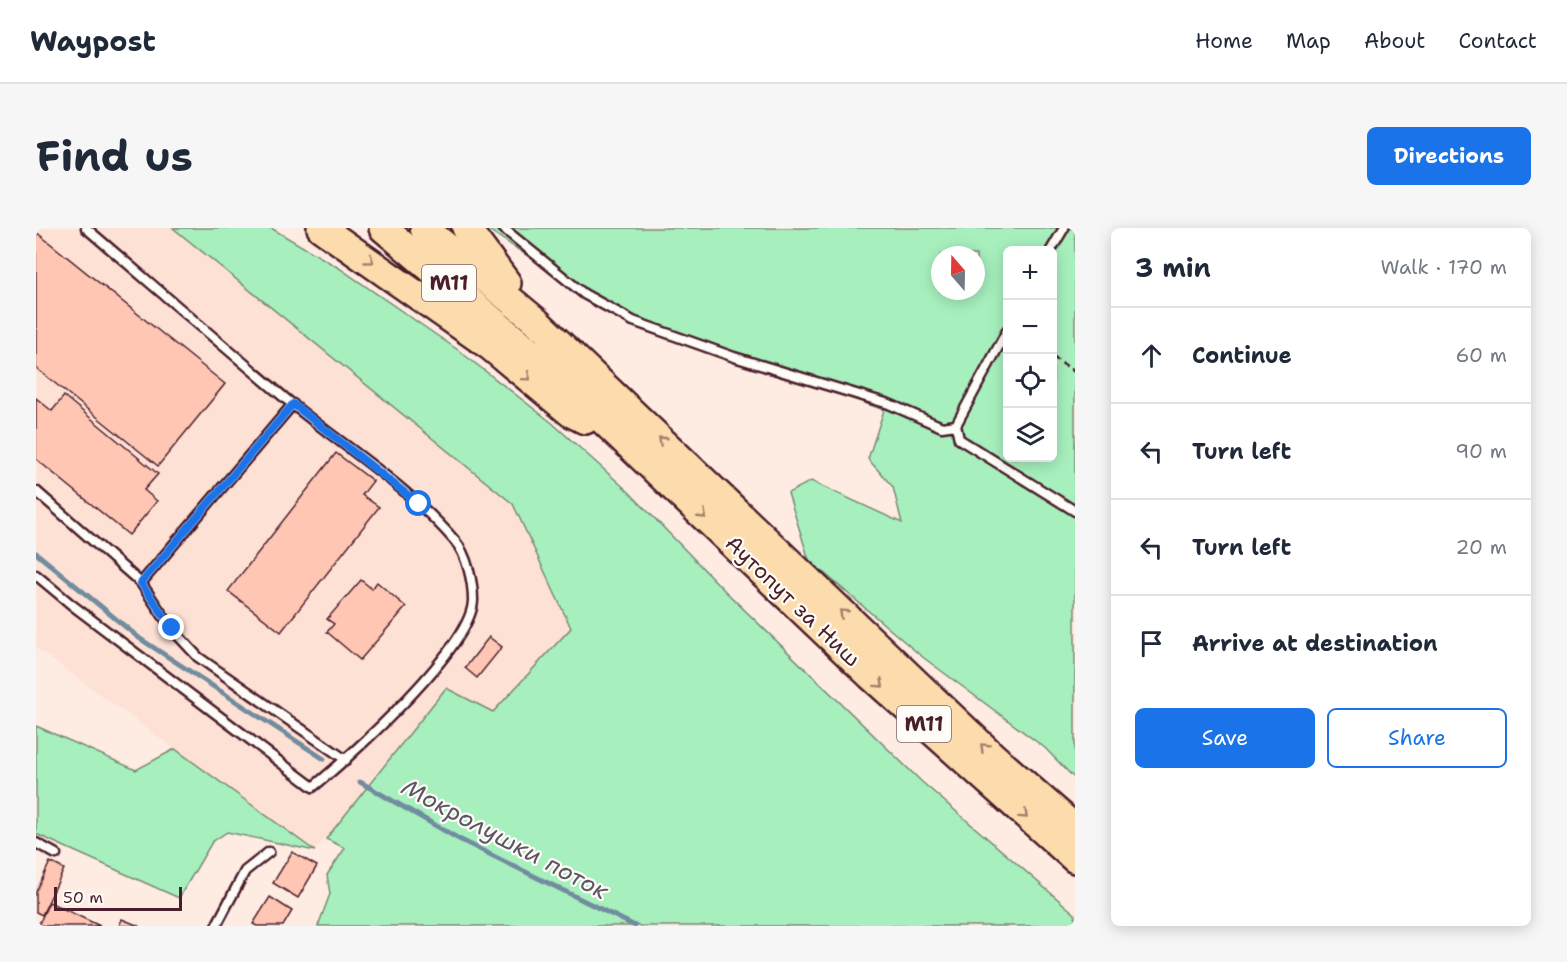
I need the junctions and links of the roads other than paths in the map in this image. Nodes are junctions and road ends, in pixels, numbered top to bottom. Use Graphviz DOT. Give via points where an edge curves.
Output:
graph roads {
  1 [pos="86,228"];
  2 [pos="321,228"];
  3 [pos="383,228"];
  4 [pos="424,228"];
  5 [pos="466,228"];
  6 [pos="503,228"];
  7 [pos="1064,228"];
  8 [pos="1053,246"];
  9 [pos="537,322"];
  10 [pos="1003,338"];
  11 [pos="293,404"];
  12 [pos="956,425"];
  13 [pos="631,445"];
  14 [pos="36,491"];
  15 [pos="1075,511"];
  16 [pos="36,575"];
  17 [pos="141,583"];
  18 [pos="346,760"];
  19 [pos="1075,828"];
  20 [pos="36,843"];
  21 [pos="269,852"];
  22 [pos="56,854"];
  23 [pos="1075,859"];
  24 [pos="216,926"];
  1 -- 11 [label="lane"];
  2 -- 13 [label="highway, one-way" via="491,347 571,413"];
  3 -- 13 [label="highway, Аутопут за Ниш / M11" via="514,338"];
  4 -- 9 [label="highway, M11"];
  5 -- 9 [label="highway"];
  6 -- 12 [label="lane" via="584,294 633,321 734,357 889,404 942,427"];
  7 -- 8 [label="lane"];
  19 -- 9 [label="highway, Аутопут за Ниш / M11, one-way" via="994,757"];
  10 -- 12 [label="lane"];
  11 -- 17 [label="lane"];
  11 -- 18 [label="lane" via="419,504 457,543 468,566 474,602 462,632 424,681"];
  12 -- 15 [label="lane" via="959,439"];
  13 -- 23 [label="highway, Аутопут за Ниш / M11, one-way" via="871,676"];
  14 -- 17 [label="lane"];
  16 -- 18 [label="lane" via="314,787"];
  17 -- 18 [label="lane" via="198,657"];
  20 -- 22 [label="lane"];
  21 -- 24 [label="lane" via="245,871"];
}
